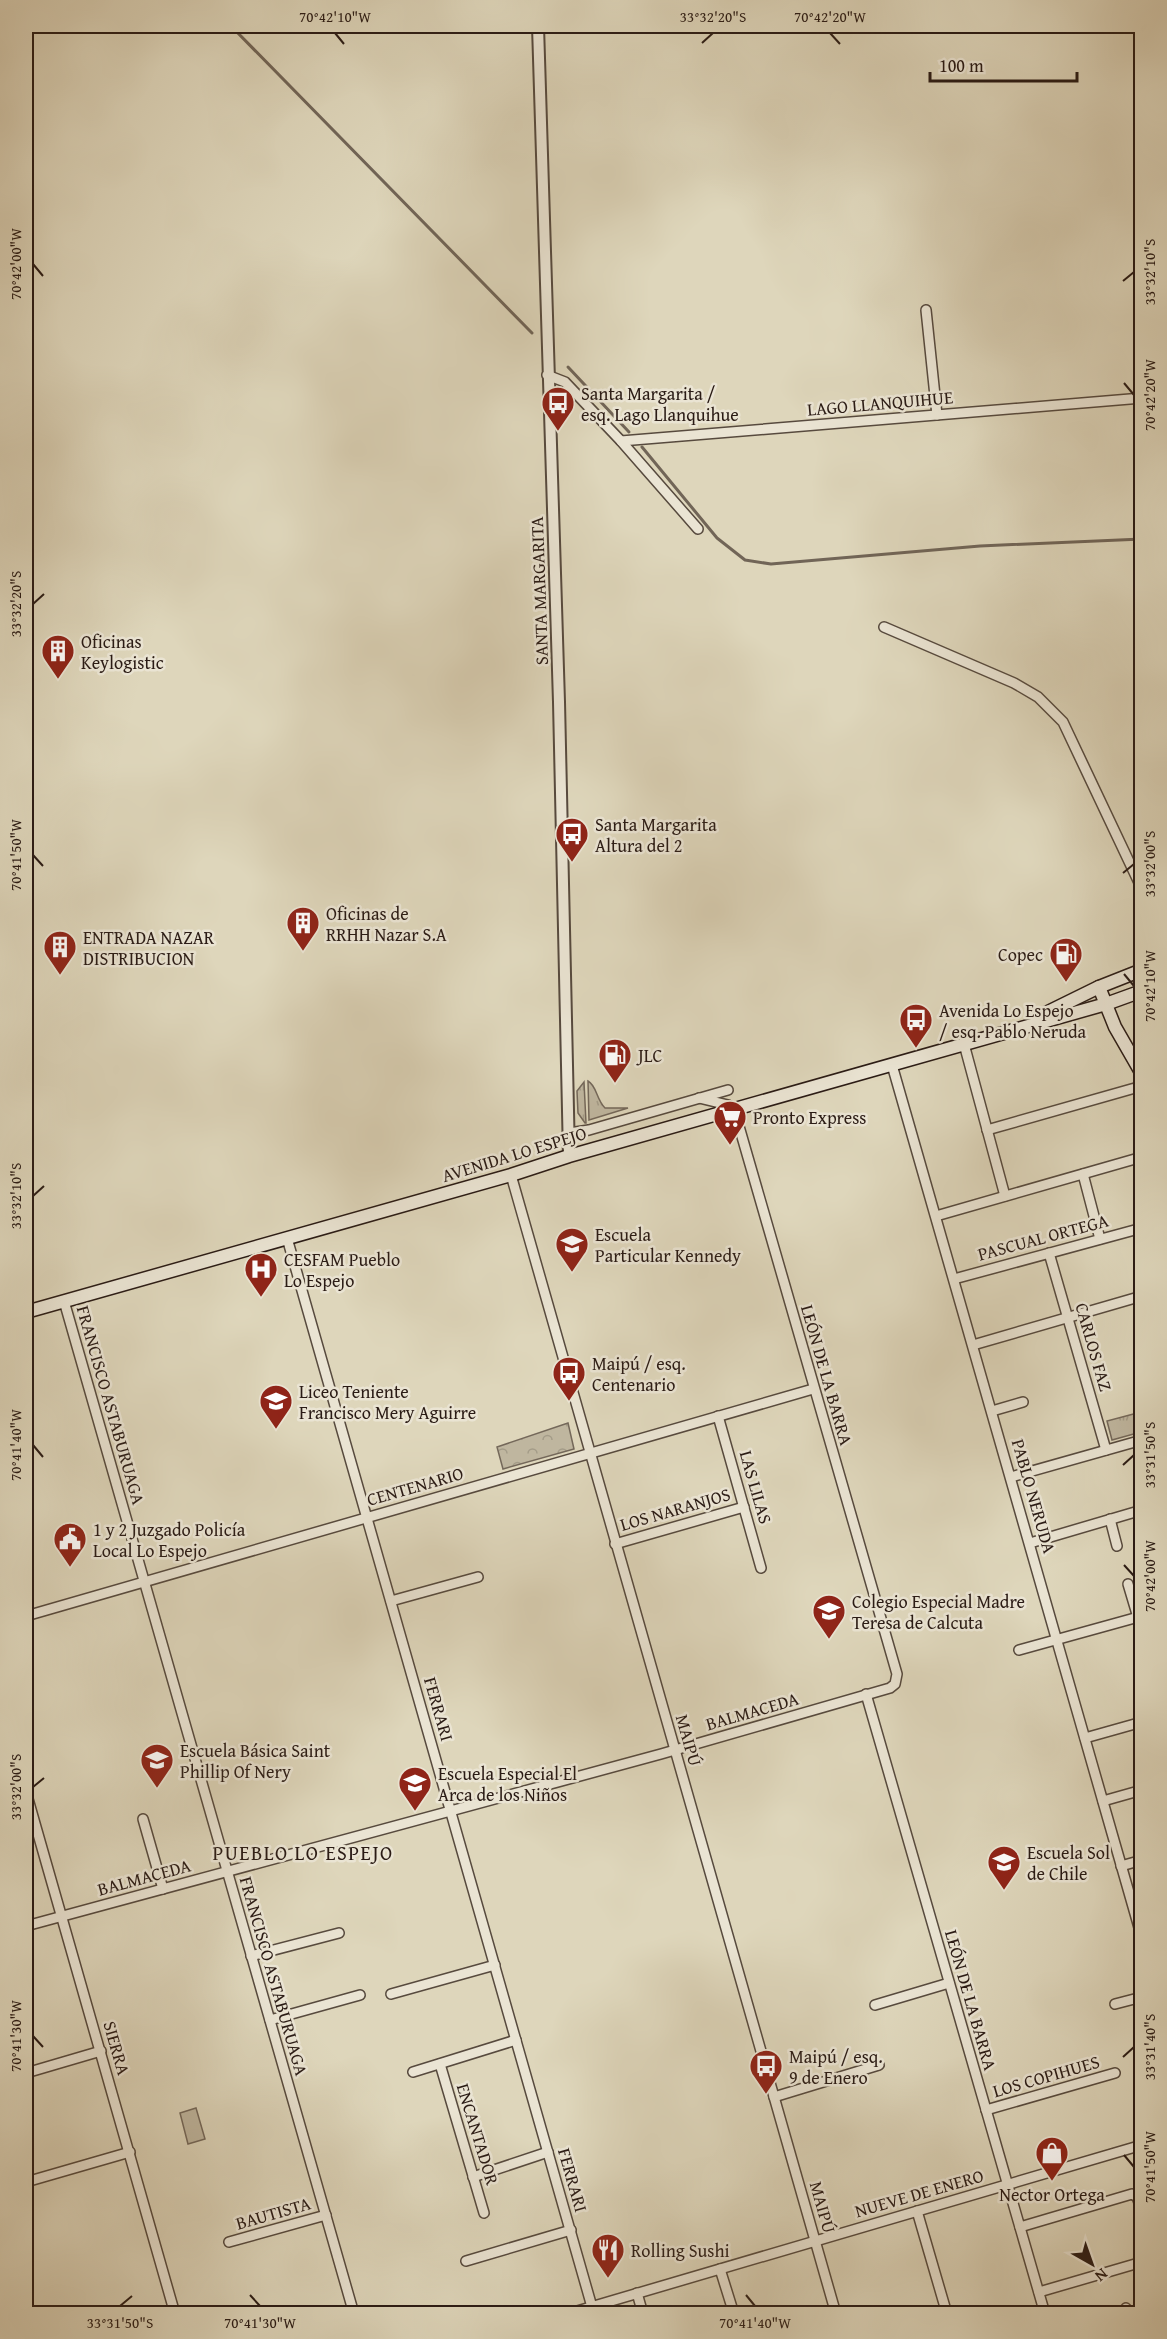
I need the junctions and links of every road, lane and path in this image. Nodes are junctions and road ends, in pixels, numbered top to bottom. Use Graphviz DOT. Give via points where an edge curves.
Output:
graph roads {
  1 [pos="538,26"];
  2 [pos="926,310"];
  3 [pos="547,375"];
  4 [pos="1142,398"];
  5 [pos="937,415"];
  6 [pos="621,441"];
  7 [pos="698,529"];
  8 [pos="884,627"];
  9 [pos="1142,890"];
  10 [pos="1142,970"];
  11 [pos="1100,987"];
  12 [pos="1142,992"];
  13 [pos="1106,1004"];
  14 [pos="1012,1030"];
  15 [pos="964,1044"];
  16 [pos="892,1065"];
  17 [pos="1142,1074"];
  18 [pos="1142,1084"];
  19 [pos="728,1090"];
  20 [pos="699,1098"];
  21 [pos="734,1109"];
  22 [pos="987,1130"];
  23 [pos="570,1134"];
  24 [pos="569,1156"];
  25 [pos="1142,1157"];
  26 [pos="1083,1174"];
  27 [pos="511,1175"];
  28 [pos="1005,1196"];
  29 [pos="936,1216"];
  30 [pos="1141,1230"];
  31 [pos="287,1238"];
  32 [pos="1100,1239"];
  33 [pos="1049,1253"];
  34 [pos="954,1279"];
  35 [pos="1142,1296"];
  36 [pos="64,1301"];
  37 [pos="26,1312"];
  38 [pos="1068,1317"];
  39 [pos="973,1345"];
  40 [pos="813,1389"];
  41 [pos="1023,1402"];
  42 [pos="992,1411"];
  43 [pos="718,1416"];
  44 [pos="1142,1440"];
  45 [pos="1106,1450"];
  46 [pos="589,1453"];
  47 [pos="1011,1477"];
  48 [pos="744,1507"];
  49 [pos="1142,1510"];
  50 [pos="366,1517"];
  51 [pos="1110,1519"];
  52 [pos="1030,1543"];
  53 [pos="615,1544"];
  54 [pos="1117,1546"];
  55 [pos="761,1568"];
  56 [pos="478,1577"];
  57 [pos="144,1581"];
  58 [pos="1128,1584"];
  59 [pos="391,1601"];
  60 [pos="26,1616"];
  61 [pos="1139,1616"];
  62 [pos="1142,1631"];
  63 [pos="1058,1640"];
  64 [pos="1019,1650"];
  65 [pos="895,1684"];
  66 [pos="866,1694"];
  67 [pos="1142,1722"];
  68 [pos="1085,1738"];
  69 [pos="675,1750"];
  70 [pos="1142,1790"];
  71 [pos="26,1792"];
  72 [pos="1103,1801"];
  73 [pos="451,1811"];
  74 [pos="143,1819"];
  75 [pos="1142,1860"];
  76 [pos="1121,1866"];
  77 [pos="227,1872"];
  78 [pos="162,1889"];
  79 [pos="61,1916"];
  80 [pos="26,1926"];
  81 [pos="1141,1931"];
  82 [pos="339,1933"];
  83 [pos="251,1956"];
  84 [pos="495,1965"];
  85 [pos="949,1983"];
  86 [pos="391,1994"];
  87 [pos="360,1995"];
  88 [pos="1142,1996"];
  89 [pos="1115,2004"];
  90 [pos="875,2005"];
  91 [pos="270,2020"];
  92 [pos="516,2040"];
  93 [pos="101,2052"];
  94 [pos="440,2064"];
  95 [pos="879,2065"];
  96 [pos="413,2072"];
  97 [pos="26,2073"];
  98 [pos="1115,2073"];
  99 [pos="774,2097"];
  100 [pos="986,2110"];
  101 [pos="1142,2145"];
  102 [pos="130,2152"];
  103 [pos="548,2152"];
  104 [pos="473,2177"];
  105 [pos="26,2182"];
  106 [pos="1007,2184"];
  107 [pos="917,2211"];
  108 [pos="1142,2211"];
  109 [pos="484,2213"];
  110 [pos="326,2215"];
  111 [pos="1020,2227"];
  112 [pos="571,2230"];
  113 [pos="815,2241"];
  114 [pos="229,2242"];
  115 [pos="466,2261"];
  116 [pos="1142,2262"];
  117 [pos="720,2269"];
  118 [pos="1039,2292"];
  119 [pos="637,2293"];
  120 [pos="593,2310"];
  121 [pos="176,2313"];
  122 [pos="354,2313"];
  123 [pos="567,2313"];
  124 [pos="643,2313"];
  125 [pos="734,2313"];
  126 [pos="836,2313"];
  127 [pos="947,2313"];
  128 [pos="1046,2313"];
  1 -- 3 [label="street, SANTA MARGARITA"];
  2 -- 5 [label="street"];
  3 -- 6 [label="street" via="565,382"];
  3 -- 23 [label="street, SANTA MARGARITA"];
  4 -- 5 [label="street, LAGO LLANQUIHUE"];
  5 -- 6 [label="street, LAGO LLANQUIHUE"];
  6 -- 7 [label="street"];
  8 -- 9 [label="street" via="1014,683 1038,697 1063,722"];
  10 -- 11 [label="main road, AVENIDA LO ESPEJO"];
  11 -- 13 [label="main road"];
  11 -- 14 [label="main road, AVENIDA LO ESPEJO"];
  12 -- 13 [label="main road, AVENIDA LO ESPEJO"];
  13 -- 14 [label="main road, AVENIDA LO ESPEJO"];
  13 -- 17 [label="main road"];
  14 -- 15 [label="main road, AVENIDA LO ESPEJO"];
  15 -- 16 [label="main road, AVENIDA LO ESPEJO"];
  15 -- 22 [label="street"];
  16 -- 21 [label="main road, AVENIDA LO ESPEJO"];
  16 -- 29 [label="street, PABLO NERUDA"];
  18 -- 22 [label="street"];
  19 -- 20 [label="street, AVENIDA LO ESPEJO"];
  20 -- 21 [label="street"];
  20 -- 23 [label="street, AVENIDA LO ESPEJO"];
  21 -- 24 [label="main road, AVENIDA LO ESPEJO"];
  21 -- 40 [label="street, LEÓN DE LA BARRA"];
  22 -- 28 [label="street"];
  23 -- 24 [label="street, SANTA MARGARITA"];
  24 -- 27 [label="main road, AVENIDA LO ESPEJO"];
  25 -- 26 [label="street"];
  26 -- 28 [label="street"];
  26 -- 32 [label="street"];
  27 -- 31 [label="main road, AVENIDA LO ESPEJO"];
  27 -- 46 [label="street, MAIPÚ"];
  28 -- 29 [label="street"];
  29 -- 34 [label="street, PABLO NERUDA"];
  30 -- 32 [label="street, PASCUAL ORTEGA"];
  31 -- 36 [label="main road, AVENIDA LO ESPEJO"];
  31 -- 50 [label="street, FERRARI"];
  32 -- 33 [label="street, PASCUAL ORTEGA"];
  33 -- 34 [label="street, PASCUAL ORTEGA"];
  33 -- 38 [label="street, CARLOS FAZ"];
  34 -- 39 [label="street, PABLO NERUDA"];
  35 -- 38 [label="street"];
  36 -- 37 [label="main road, AVENIDA LO ESPEJO"];
  36 -- 57 [label="street, FRANCISCO ASTABURUAGA"];
  38 -- 39 [label="street"];
  38 -- 45 [label="street, CARLOS FAZ"];
  39 -- 42 [label="street, PABLO NERUDA"];
  40 -- 43 [label="street, CENTENARIO"];
  40 -- 65 [label="street, LEÓN DE LA BARRA" via="897,1674"];
  41 -- 42 [label="street"];
  42 -- 47 [label="street, PABLO NERUDA"];
  43 -- 46 [label="street, CENTENARIO"];
  43 -- 48 [label="street, LAS LILAS"];
  44 -- 45 [label="street"];
  45 -- 47 [label="street"];
  46 -- 50 [label="street, CENTENARIO"];
  46 -- 53 [label="street, MAIPÚ"];
  47 -- 52 [label="street, PABLO NERUDA"];
  48 -- 53 [label="street, LOS NARANJOS"];
  48 -- 55 [label="street, LAS LILAS"];
  49 -- 51 [label="street"];
  50 -- 57 [label="street, CENTENARIO"];
  50 -- 59 [label="street, FERRARI"];
  51 -- 52 [label="street"];
  51 -- 54 [label="street"];
  52 -- 63 [label="street, PABLO NERUDA"];
  53 -- 69 [label="street, MAIPÚ"];
  56 -- 59 [label="street"];
  57 -- 60 [label="street, CENTENARIO"];
  57 -- 77 [label="street, FRANCISCO ASTABURUAGA"];
  58 -- 61 [label="street"];
  59 -- 73 [label="street, FERRARI"];
  61 -- 62 [label="street"];
  61 -- 63 [label="street"];
  63 -- 64 [label="street"];
  63 -- 68 [label="street, PABLO NERUDA"];
  65 -- 66 [label="street, BALMACEDA"];
  66 -- 69 [label="street, BALMACEDA"];
  66 -- 85 [label="street, LEÓN DE LA BARRA"];
  67 -- 68 [label="street"];
  68 -- 72 [label="street, PABLO NERUDA"];
  69 -- 73 [label="street, BALMACEDA"];
  69 -- 99 [label="street, MAIPÚ"];
  70 -- 72 [label="street"];
  71 -- 79 [label="street, SIERRA"];
  72 -- 76 [label="street, PABLO NERUDA"];
  73 -- 77 [label="street, BALMACEDA"];
  73 -- 84 [label="street, FERRARI"];
  74 -- 78 [label="street"];
  75 -- 76 [label="street"];
  76 -- 81 [label="street, PABLO NERUDA"];
  77 -- 78 [label="street, BALMACEDA"];
  77 -- 83 [label="street, FRANCISCO ASTABURUAGA"];
  78 -- 79 [label="street, BALMACEDA"];
  79 -- 80 [label="street, BALMACEDA"];
  79 -- 93 [label="street, SIERRA"];
  82 -- 83 [label="street"];
  83 -- 91 [label="street, FRANCISCO ASTABURUAGA"];
  84 -- 86 [label="street"];
  84 -- 92 [label="street, FERRARI"];
  85 -- 90 [label="street"];
  85 -- 100 [label="street, LEÓN DE LA BARRA"];
  87 -- 91 [label="street"];
  88 -- 89 [label="street"];
  91 -- 110 [label="street, FRANCISCO ASTABURUAGA"];
  92 -- 94 [label="street"];
  92 -- 103 [label="street, FERRARI"];
  93 -- 97 [label="street"];
  93 -- 102 [label="street, SIERRA"];
  94 -- 96 [label="street"];
  94 -- 104 [label="street, ENCANTADOR"];
  95 -- 99 [label="street"];
  98 -- 100 [label="street, LOS COPIHUES"];
  99 -- 113 [label="street, MAIPÚ"];
  100 -- 106 [label="street, LEÓN DE LA BARRA"];
  101 -- 106 [label="street, NUEVE DE ENERO"];
  102 -- 105 [label="street"];
  102 -- 121 [label="street, SIERRA"];
  103 -- 104 [label="street"];
  103 -- 112 [label="street, FERRARI"];
  104 -- 109 [label="street, ENCANTADOR"];
  106 -- 107 [label="street, NUEVE DE ENERO"];
  106 -- 111 [label="street, LEÓN DE LA BARRA"];
  107 -- 113 [label="street, NUEVE DE ENERO"];
  107 -- 127 [label="street"];
  108 -- 111 [label="street" via="1132,2194"];
  110 -- 114 [label="street, BAUTISTA"];
  110 -- 122 [label="street, FRANCISCO ASTABURUAGA"];
  111 -- 118 [label="street, LEÓN DE LA BARRA"];
  112 -- 115 [label="street, FERRARI"];
  112 -- 120 [label="street, FERRARI"];
  113 -- 117 [label="street, NUEVE DE ENERO"];
  113 -- 126 [label="street, MAIPÚ"];
  116 -- 118 [label="street"];
  117 -- 119 [label="street, NUEVE DE ENERO"];
  117 -- 125 [label="street"];
  118 -- 128 [label="street, LEÓN DE LA BARRA"];
  119 -- 120 [label="street, NUEVE DE ENERO"];
  119 -- 124 [label="street"];
  120 -- 123 [label="street, NUEVE DE ENERO"];
}
